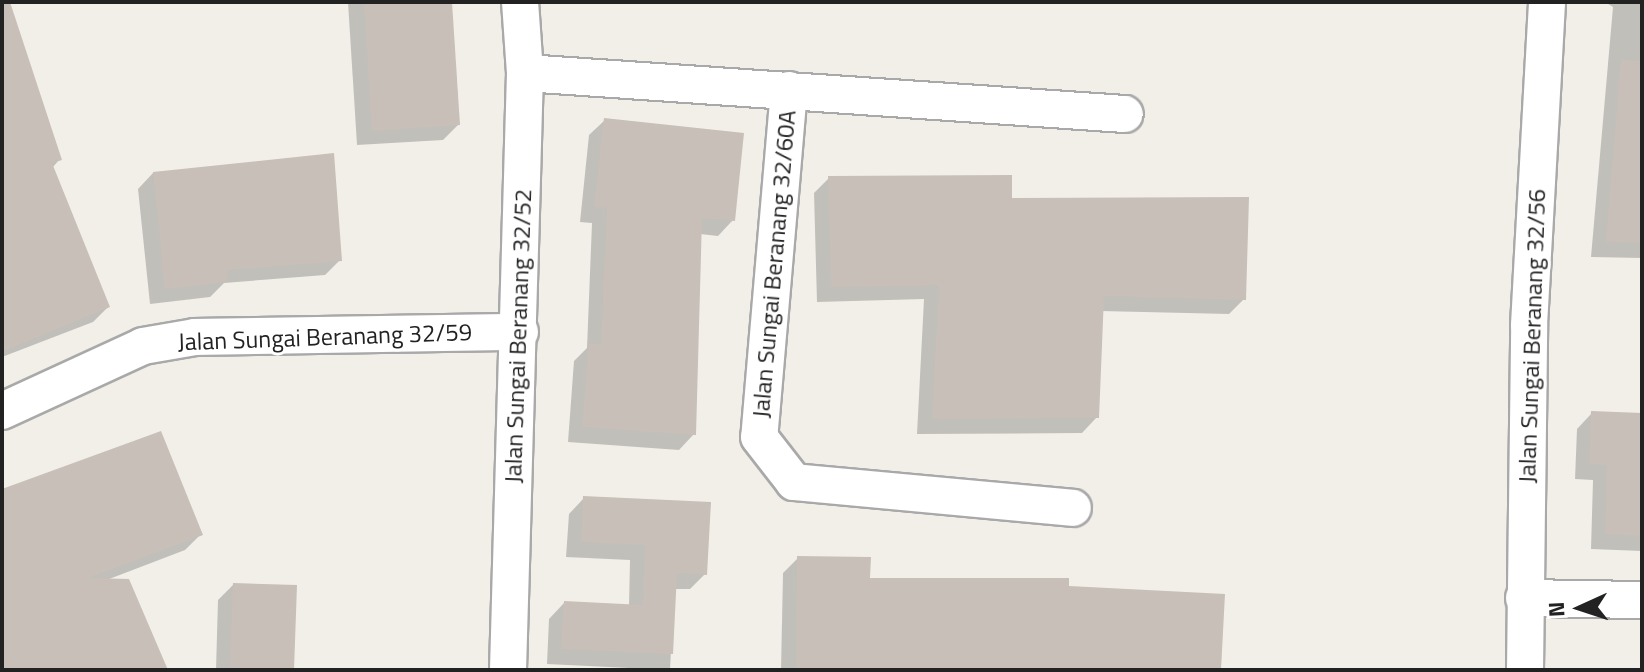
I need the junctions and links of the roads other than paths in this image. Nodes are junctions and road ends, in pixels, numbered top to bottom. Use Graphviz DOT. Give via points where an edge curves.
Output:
graph roads {
  1 [pos="520,2"];
  2 [pos="1547,2"];
  3 [pos="525,73"];
  4 [pos="789,90"];
  5 [pos="1125,114"];
  6 [pos="520,332"];
  7 [pos="2,411"];
  8 [pos="1073,508"];
  9 [pos="1524,598"];
  10 [pos="1642,600"];
  11 [pos="508,670"];
  12 [pos="1525,670"];
  1 -- 3 [label="street, Jalan Sungai Beranang 32/52"];
  2 -- 9 [label="street, Jalan Sungai Beranang 32/56" via="1529,325"];
  3 -- 4 [label="street"];
  3 -- 6 [label="street, Jalan Sungai Beranang 32/52"];
  4 -- 5 [label="street"];
  4 -- 8 [label="street, Jalan Sungai Beranang 32/60A" via="759,437 794,482"];
  6 -- 7 [label="street, Jalan Sungai Beranang 32/59" via="195,337 143,346"];
  6 -- 11 [label="street, Jalan Sungai Beranang 32/52"];
  9 -- 10 [label="street"];
  9 -- 12 [label="street, Jalan Sungai Beranang 32/56"];
}
